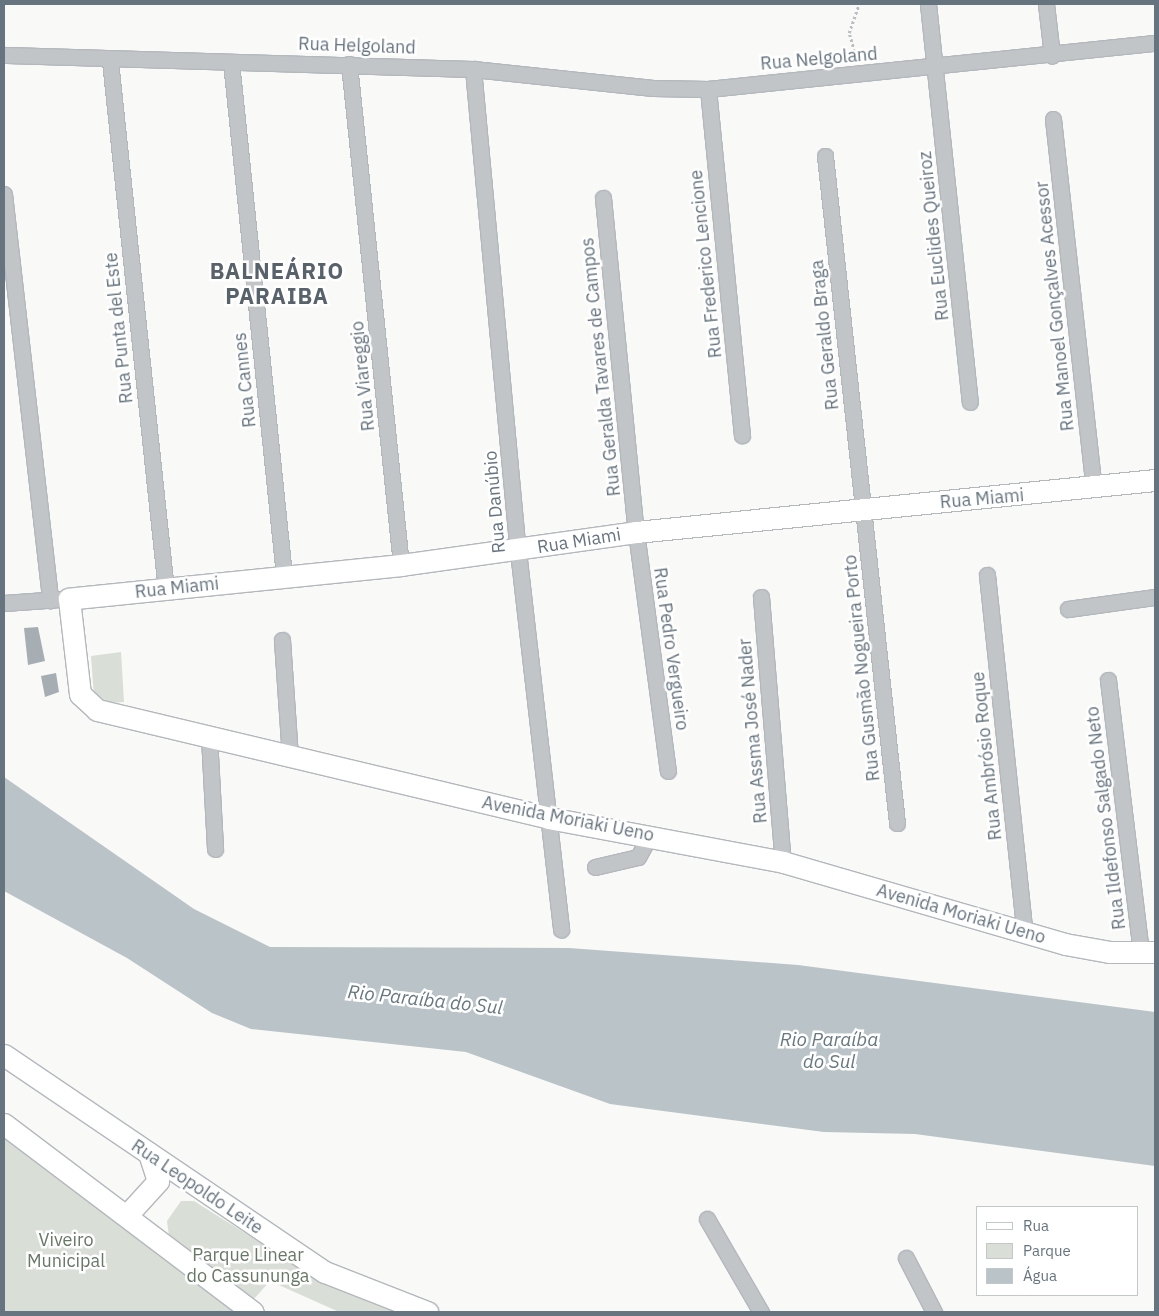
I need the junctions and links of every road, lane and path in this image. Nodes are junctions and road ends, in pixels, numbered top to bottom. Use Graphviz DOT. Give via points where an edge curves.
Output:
graph roads {
  1 [pos="859,4"];
  2 [pos="928,4"];
  3 [pos="1046,4"];
  4 [pos="1155,43"];
  5 [pos="4,56"];
  6 [pos="1052,56"];
  7 [pos="110,61"];
  8 [pos="231,62"];
  9 [pos="349,64"];
  10 [pos="934,67"];
  11 [pos="473,69"];
  12 [pos="863,74"];
  13 [pos="708,89"];
  14 [pos="1053,119"];
  15 [pos="825,156"];
  16 [pos="4,194"];
  17 [pos="604,198"];
  18 [pos="970,402"];
  19 [pos="742,435"];
  20 [pos="1155,480"];
  21 [pos="1094,488"];
  22 [pos="863,509"];
  23 [pos="636,532"];
  24 [pos="518,551"];
  25 [pos="401,565"];
  26 [pos="284,575"];
  27 [pos="987,575"];
  28 [pos="166,590"];
  29 [pos="761,597"];
  30 [pos="1155,597"];
  31 [pos="59,599"];
  32 [pos="4,603"];
  33 [pos="1068,609"];
  34 [pos="282,640"];
  35 [pos="1108,680"];
  36 [pos="209,737"];
  37 [pos="290,756"];
  38 [pos="668,770"];
  39 [pos="549,818"];
  40 [pos="897,823"];
  41 [pos="650,835"];
  42 [pos="215,849"];
  43 [pos="783,862"];
  44 [pos="595,867"];
  45 [pos="561,930"];
  46 [pos="1025,934"];
  47 [pos="1148,952"];
  48 [pos="4,1055"];
  49 [pos="4,1124"];
  50 [pos="170,1175"];
  51 [pos="134,1219"];
  52 [pos="707,1219"];
  53 [pos="906,1258"];
  54 [pos="253,1312"];
  55 [pos="426,1312"];
  56 [pos="761,1312"];
  57 [pos="934,1312"];
  1 -- 12 [label="path" via="849,32"];
  2 -- 10 [label="street, Rua Euclides Queiroz"];
  3 -- 6 [label="street"];
  4 -- 6 [label="street"];
  5 -- 7 [label="street, Rua Helgoland"];
  6 -- 10 [label="street"];
  7 -- 8 [label="street, Rua Helgoland"];
  7 -- 28 [label="street, Rua Punta del Este"];
  8 -- 9 [label="street, Rua Helgoland"];
  8 -- 26 [label="street, Rua Cannes"];
  9 -- 11 [label="street, Rua Helgoland"];
  9 -- 25 [label="street, Rua Viareggio"];
  10 -- 12 [label="street, Rua Nelgoland"];
  10 -- 18 [label="street, Rua Euclides Queiroz"];
  11 -- 13 [label="street, Rua Helgoland" via="653,88"];
  11 -- 24 [label="street, Rua Danúbio"];
  12 -- 13 [label="street, Rua Nelgoland"];
  13 -- 19 [label="street, Rua Frederico Lencione"];
  14 -- 21 [label="street, Rua Manoel Gonçalves Acessor"];
  15 -- 22 [label="street, Rua Geraldo Braga"];
  16 -- 31 [label="street"];
  17 -- 23 [label="street, Rua Geralda Tavares de Campos"];
  20 -- 21 [label="street, Rua Miami"];
  21 -- 22 [label="street, Rua Miami"];
  22 -- 23 [label="street, Rua Miami"];
  22 -- 40 [label="street, Rua Gusmão Nogueira Porto"];
  23 -- 24 [label="street, Rua Miami"];
  23 -- 38 [label="street, Rua Pedro Vergueiro"];
  24 -- 25 [label="street, Rua Miami"];
  24 -- 39 [label="street, Rua Danúbio"];
  25 -- 26 [label="street, Rua Miami"];
  26 -- 28 [label="street, Rua Miami"];
  27 -- 46 [label="street, Rua Ambrósio Roque"];
  28 -- 31 [label="street, Rua Miami"];
  29 -- 43 [label="street, Rua Assma José Nader"];
  30 -- 33 [label="street"];
  31 -- 32 [label="street, Rua Miami"];
  31 -- 36 [label="street, Avenida Moriaki Ueno" via="84,701 97,710"];
  34 -- 37 [label="street"];
  35 -- 47 [label="street, Rua Ildefonso Salgado Neto"];
  36 -- 37 [label="street, Avenida Moriaki Ueno"];
  36 -- 42 [label="street"];
  37 -- 39 [label="street, Avenida Moriaki Ueno"];
  39 -- 41 [label="street, Avenida Moriaki Ueno"];
  39 -- 45 [label="street, Rua Danúbio"];
  41 -- 43 [label="street, Avenida Moriaki Ueno"];
  41 -- 44 [label="street" via="638,857"];
  43 -- 46 [label="street, Avenida Moriaki Ueno"];
  46 -- 47 [label="street, Avenida Moriaki Ueno" via="1088,949"];
  48 -- 50 [label="street, Rua Leopoldo Leite" via="149,1153"];
  49 -- 51 [label="street"];
  50 -- 51 [label="street"];
  50 -- 55 [label="street, Rua Leopoldo Leite" via="325,1272"];
  51 -- 54 [label="street"];
  52 -- 56 [label="street"];
  53 -- 57 [label="street"];
}
